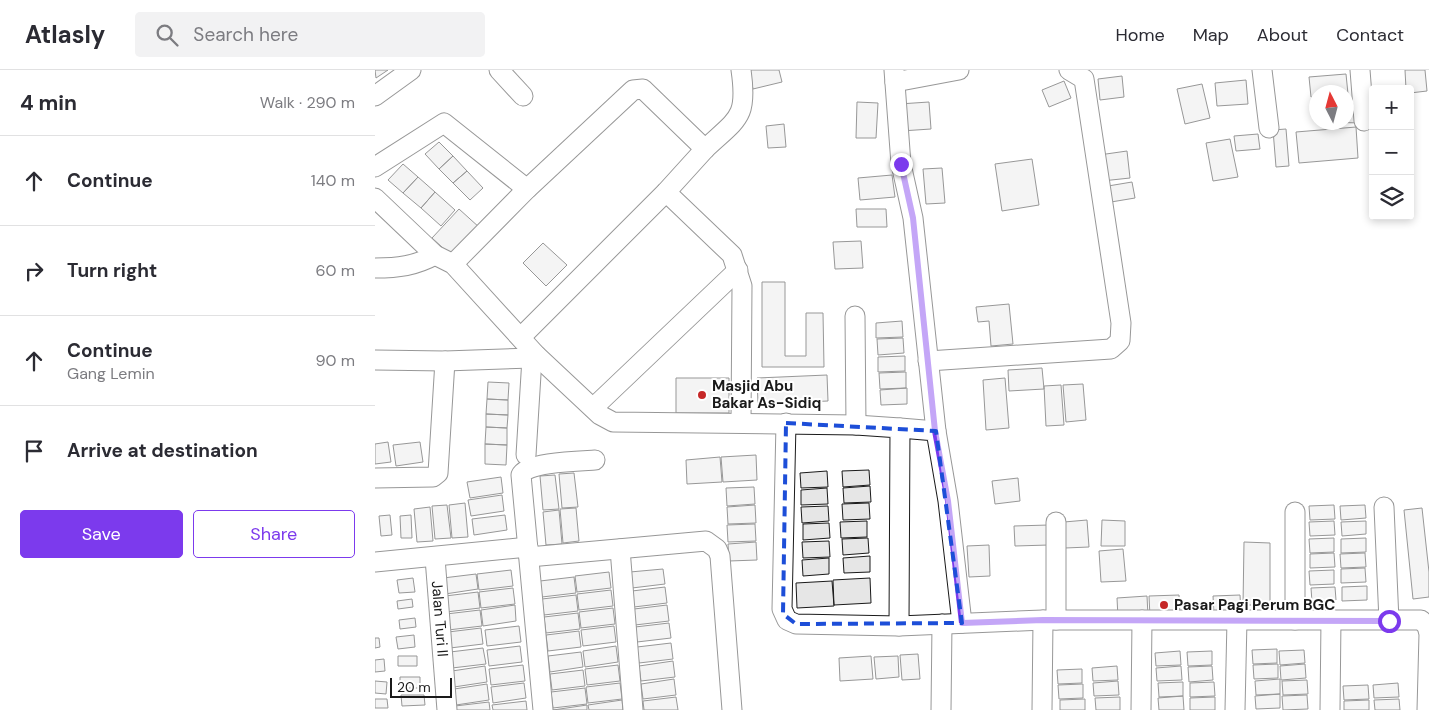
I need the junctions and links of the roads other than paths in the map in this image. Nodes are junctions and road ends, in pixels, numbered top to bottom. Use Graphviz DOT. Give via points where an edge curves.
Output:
graph roads {
  1 [pos="411,70"];
  2 [pos="499,70"];
  3 [pos="741,70"];
  4 [pos="959,70"];
  5 [pos="1069,70"];
  6 [pos="1262,70"];
  7 [pos="1360,70"];
  8 [pos="895,76"];
  9 [pos="375,96"];
  10 [pos="523,96"];
  11 [pos="1365,121"];
  12 [pos="1269,128"];
  13 [pos="705,149"];
  14 [pos="375,166"];
  15 [pos="527,189"];
  16 [pos="667,192"];
  17 [pos="375,198"];
  18 [pos="435,255"];
  19 [pos="453,264"];
  20 [pos="375,268"];
  21 [pos="738,270"];
  22 [pos="855,316"];
  23 [pos="521,337"];
  24 [pos="534,356"];
  25 [pos="375,360"];
  26 [pos="929,361"];
  27 [pos="445,362"];
  28 [pos="593,408"];
  29 [pos="741,422"];
  30 [pos="786,423"];
  31 [pos="856,425"];
  32 [pos="899,428"];
  33 [pos="935,431"];
  34 [pos="526,455"];
  35 [pos="595,460"];
  36 [pos="375,478"];
  37 [pos="1384,507"];
  38 [pos="1295,512"];
  39 [pos="1056,522"];
  40 [pos="620,549"];
  41 [pos="528,552"];
  42 [pos="435,558"];
  43 [pos="375,562"];
  44 [pos="1049,620"];
  45 [pos="1142,620"];
  46 [pos="1237,620"];
  47 [pos="1295,620"];
  48 [pos="1331,620"];
  49 [pos="1389,621"];
  50 [pos="1425,622"];
  51 [pos="962,623"];
  52 [pos="943,624"];
  53 [pos="899,626"];
  54 [pos="447,710"];
  55 [pos="543,710"];
  56 [pos="633,710"];
  57 [pos="732,710"];
  58 [pos="941,710"];
  59 [pos="1042,710"];
  60 [pos="1141,710"];
  61 [pos="1235,710"];
  62 [pos="1330,710"];
  63 [pos="1427,710"];
  1 -- 9 [label="street"];
  2 -- 10 [label="street"];
  3 -- 13 [label="street" via="745,96 738,118"];
  4 -- 8 [label="street"];
  5 -- 26 [label="street" via="1084,78 1121,323 1120,341 1111,349"];
  6 -- 12 [label="street"];
  7 -- 11 [label="street"];
  8 -- 26 [label="street" via="901,164 913,218"];
  13 -- 15 [label="street" via="643,89 636,89"];
  13 -- 16 [label="street"];
  14 -- 15 [label="street" via="444,123"];
  15 -- 19 [label="street"];
  16 -- 21 [label="street" via="732,255"];
  16 -- 23 [label="street"];
  17 -- 18 [label="street"];
  18 -- 19 [label="street"];
  18 -- 20 [label="street" via="401,268"];
  19 -- 23 [label="street"];
  21 -- 28 [label="street"];
  21 -- 29 [label="street" via="742,286"];
  22 -- 31 [label="street"];
  23 -- 24 [label="street"];
  24 -- 27 [label="street"];
  24 -- 28 [label="street"];
  24 -- 34 [label="street"];
  25 -- 27 [label="street"];
  26 -- 33 [label="street"];
  27 -- 36 [label="street" via="438,473 433,476"];
  28 -- 29 [label="street" via="613,422"];
  29 -- 30 [label="street"];
  30 -- 31 [label="street"];
  30 -- 53 [label="street" via="783,614 796,624"];
  31 -- 32 [label="street"];
  32 -- 33 [label="street"];
  32 -- 53 [label="street"];
  33 -- 51 [label="street" via="948,501"];
  35 -- 41 [label="street" via="542,465 522,471"];
  37 -- 49 [label="street"];
  38 -- 47 [label="street"];
  39 -- 44 [label="street"];
  40 -- 41 [label="street"];
  40 -- 56 [label="street"];
  40 -- 57 [label="street" via="706,541 717,549"];
  41 -- 42 [label="street"];
  41 -- 55 [label="street"];
  42 -- 43 [label="street"];
  42 -- 54 [label="street, Jalan Turi II"];
  44 -- 45 [label="street"];
  44 -- 51 [label="street"];
  44 -- 59 [label="street"];
  45 -- 46 [label="street"];
  45 -- 60 [label="street"];
  46 -- 47 [label="street"];
  46 -- 61 [label="street"];
  47 -- 48 [label="street"];
  48 -- 49 [label="street"];
  48 -- 62 [label="street"];
  49 -- 50 [label="street"];
  50 -- 63 [label="street" via="1429,634"];
  51 -- 52 [label="street"];
  52 -- 53 [label="street"];
  52 -- 58 [label="street"];
}
